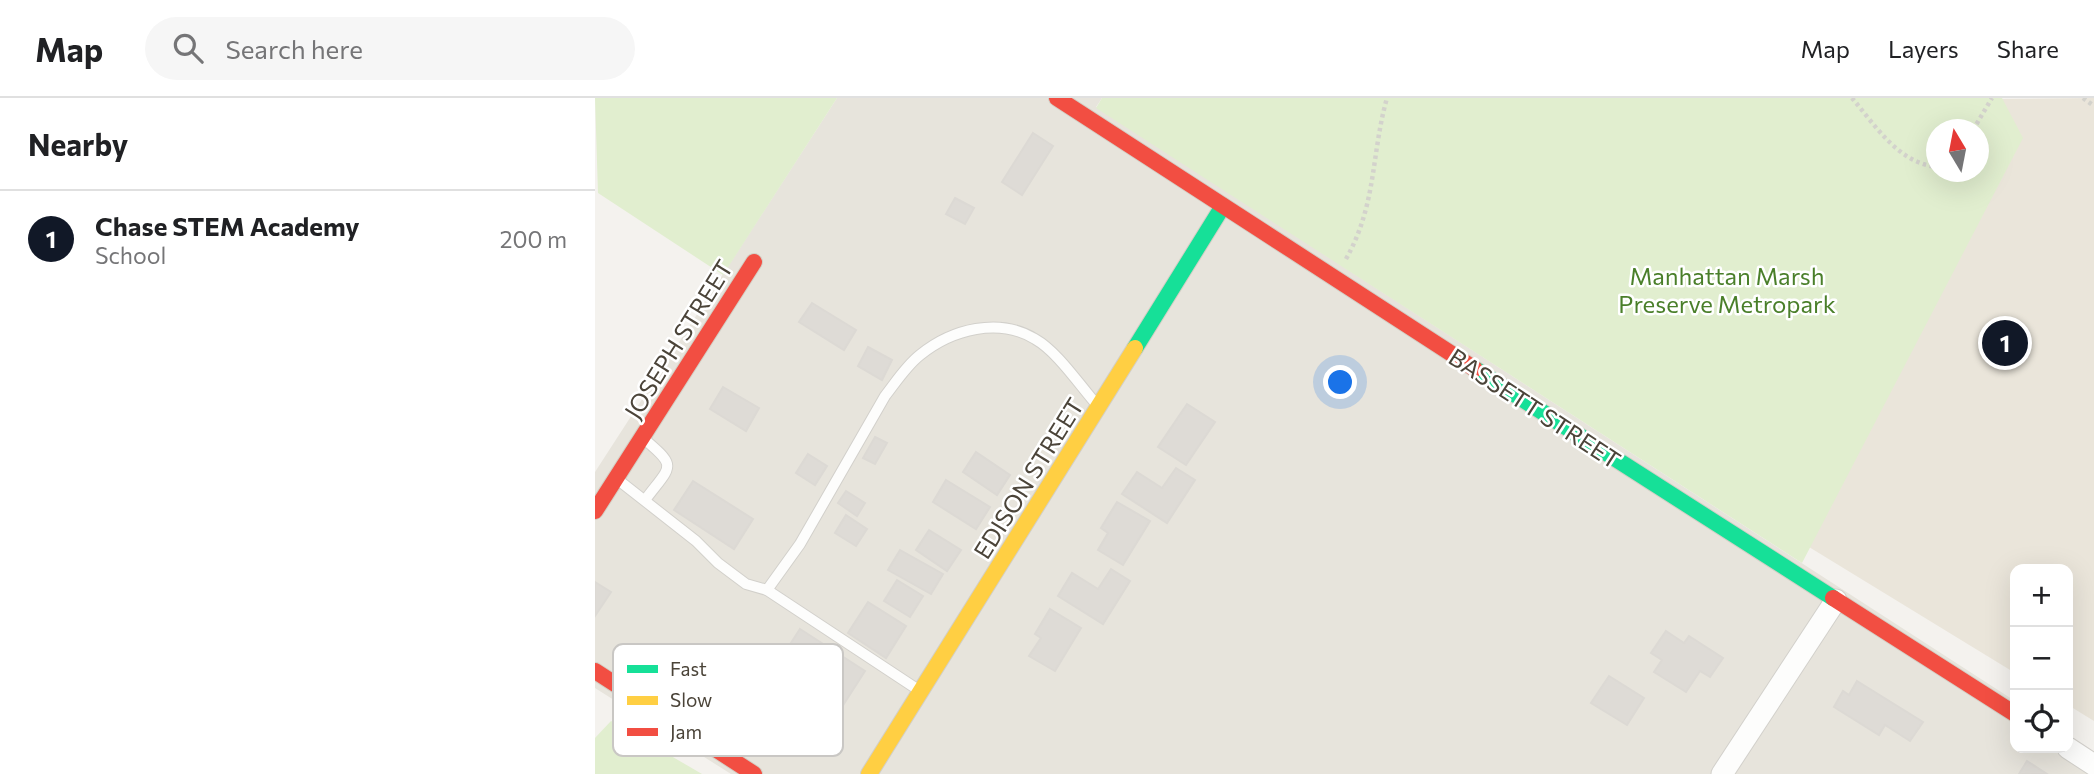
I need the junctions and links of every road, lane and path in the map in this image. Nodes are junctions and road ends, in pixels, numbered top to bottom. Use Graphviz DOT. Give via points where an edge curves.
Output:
graph roads {
  1 [pos="1057,98"];
  2 [pos="1387,98"];
  3 [pos="1852,98"];
  4 [pos="1992,98"];
  5 [pos="2083,98"];
  6 [pos="2094,106"];
  7 [pos="1980,119"];
  8 [pos="1926,166"];
  9 [pos="1223,206"];
  10 [pos="754,262"];
  11 [pos="1335,279"];
  12 [pos="1100,408"];
  13 [pos="643,438"];
  14 [pos="617,479"];
  15 [pos="645,500"];
  16 [pos="595,512"];
  17 [pos="768,590"];
  18 [pos="1836,600"];
  19 [pos="595,671"];
  20 [pos="613,683"];
  21 [pos="920,691"];
  22 [pos="2010,711"];
  23 [pos="2073,751"];
  24 [pos="726,756"];
  25 [pos="2094,765"];
  26 [pos="754,774"];
  27 [pos="870,774"];
  28 [pos="1722,774"];
  1 -- 9 [label="street, BASSETT STREET"];
  2 -- 11 [label="path" via="1358,239"];
  3 -- 8 [label="path" via="1889,142"];
  4 -- 7 [label="path"];
  5 -- 6 [label="path"];
  9 -- 11 [label="street, BASSETT STREET"];
  9 -- 12 [label="street, EDISON STREET"];
  10 -- 13 [label="street, JOSEPH STREET"];
  11 -- 18 [label="street, BASSETT STREET"];
  12 -- 17 [label="lane" via="1037,340 1015,330 993,326 942,341 921,354 885,396 800,544"];
  12 -- 21 [label="street, EDISON STREET"];
  13 -- 14 [label="street, JOSEPH STREET"];
  13 -- 15 [label="lane" via="668,463"];
  14 -- 15 [label="lane"];
  14 -- 16 [label="street, JOSEPH STREET"];
  15 -- 17 [label="lane" via="746,584"];
  17 -- 21 [label="lane"];
  18 -- 22 [label="street, BASSETT STREET"];
  18 -- 28 [label="street"];
  19 -- 20 [label="street"];
  21 -- 27 [label="street, EDISON STREET"];
  23 -- 25 [label="street"];
  24 -- 26 [label="street"];
}
